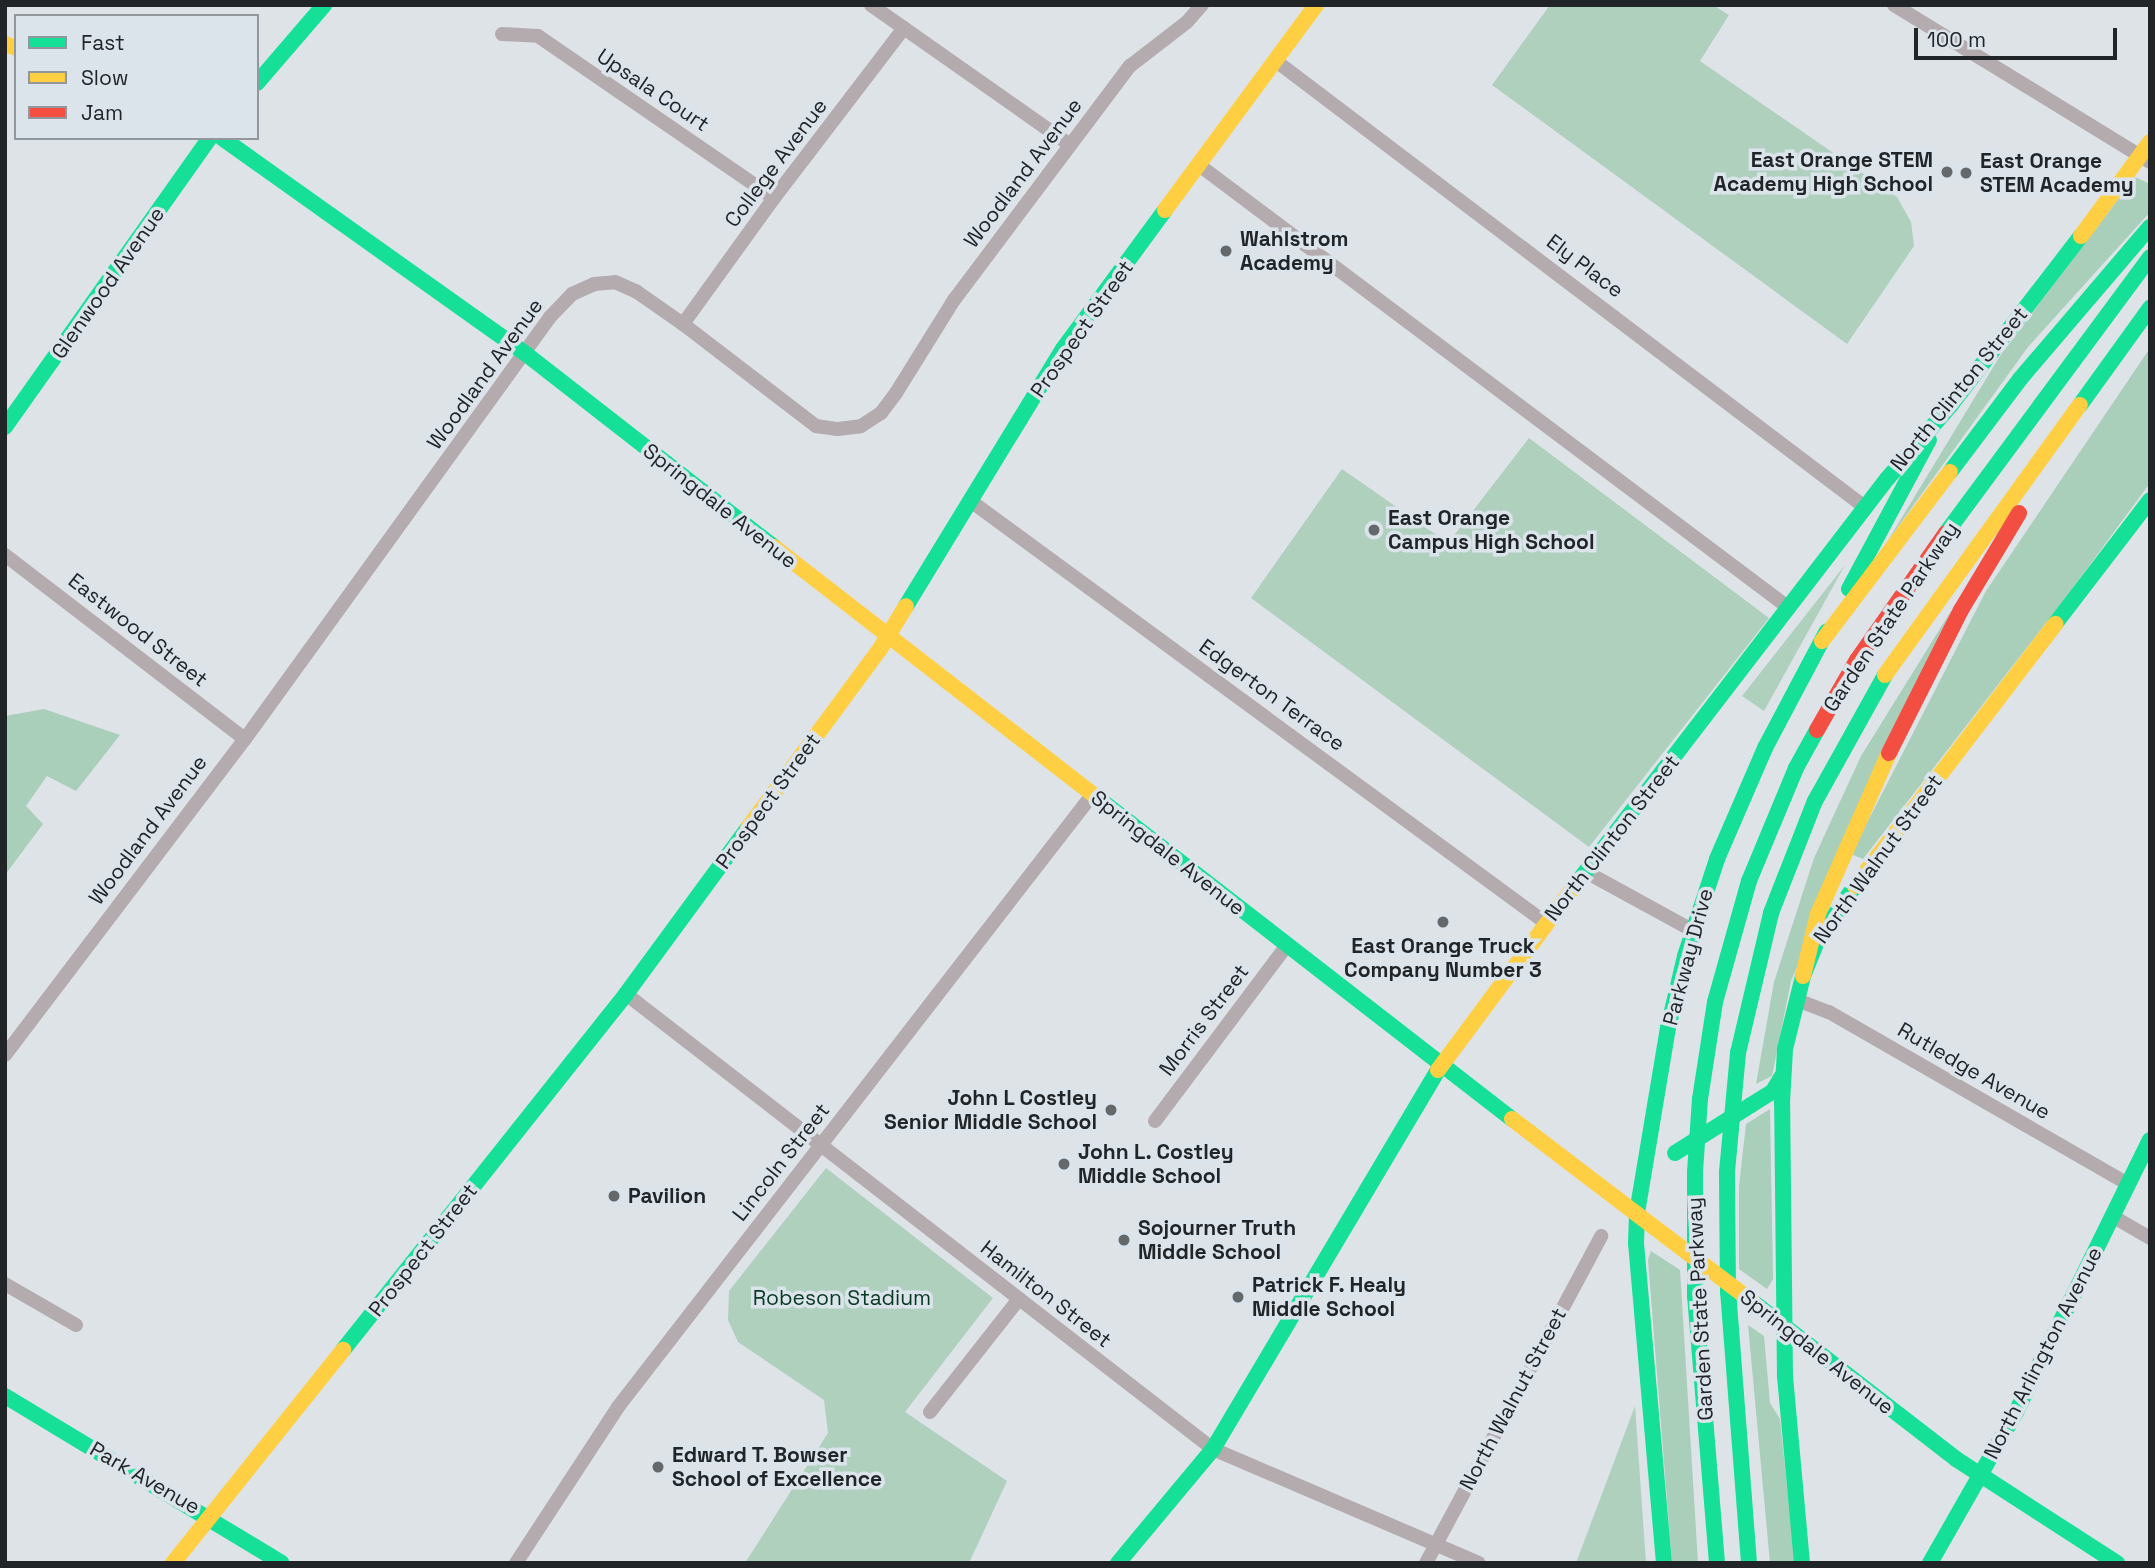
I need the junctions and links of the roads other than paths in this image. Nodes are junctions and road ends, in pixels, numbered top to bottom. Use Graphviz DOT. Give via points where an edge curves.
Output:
graph roads {
  1 [pos="324,5"];
  2 [pos="871,5"];
  3 [pos="1202,5"];
  4 [pos="1316,5"];
  5 [pos="1894,5"];
  6 [pos="904,28"];
  7 [pos="502,34"];
  8 [pos="1276,61"];
  9 [pos="259,81"];
  10 [pos="209,140"];
  11 [pos="225,140"];
  12 [pos="2150,142"];
  13 [pos="1070,145"];
  14 [pos="2145,159"];
  15 [pos="1199,165"];
  16 [pos="774,198"];
  17 [pos="2150,227"];
  18 [pos="2150,257"];
  19 [pos="2150,308"];
  20 [pos="683,324"];
  21 [pos="526,354"];
  22 [pos="2110,363"];
  23 [pos="1950,406"];
  24 [pos="5,427"];
  25 [pos="2150,500"];
  26 [pos="972,502"];
  27 [pos="1866,508"];
  28 [pos="5,555"];
  29 [pos="1789,608"];
  30 [pos="889,637"];
  31 [pos="1822,641"];
  32 [pos="244,738"];
  33 [pos="1092,795"];
  34 [pos="1586,872"];
  35 [pos="1546,923"];
  36 [pos="1692,930"];
  37 [pos="1287,945"];
  38 [pos="1803,976"];
  39 [pos="626,994"];
  40 [pos="1797,1000"];
  41 [pos="5,1055"];
  42 [pos="1441,1065"];
  43 [pos="1782,1076"];
  44 [pos="1654,1116"];
  45 [pos="1154,1121"];
  46 [pos="2150,1140"];
  47 [pos="821,1145"];
  48 [pos="2128,1184"];
  49 [pos="1637,1213"];
  50 [pos="2112,1216"];
  51 [pos="1601,1236"];
  52 [pos="2150,1238"];
  53 [pos="5,1284"];
  54 [pos="1019,1299"];
  55 [pos="76,1325"];
  56 [pos="1783,1326"];
  57 [pos="5,1396"];
  58 [pos="930,1412"];
  59 [pos="1213,1448"];
  60 [pos="1980,1476"];
  61 [pos="211,1517"];
  62 [pos="1436,1544"];
  63 [pos="173,1563"];
  64 [pos="282,1563"];
  65 [pos="516,1563"];
  66 [pos="1118,1563"];
  67 [pos="1426,1563"];
  68 [pos="1479,1563"];
  69 [pos="1664,1563"];
  70 [pos="1717,1563"];
  71 [pos="1749,1563"];
  72 [pos="1802,1563"];
  73 [pos="1930,1563"];
  74 [pos="2117,1563"];
  1 -- 9 [label="main road"];
  2 -- 6 [label="street"];
  3 -- 13 [label="street, Woodland Avenue" via="1130,66"];
  4 -- 8 [label="main road, Prospect Street"];
  5 -- 14 [label="street"];
  6 -- 13 [label="street"];
  6 -- 16 [label="street, College Avenue"];
  7 -- 16 [label="street, Upsala Court" via="538,36"];
  8 -- 15 [label="main road, Prospect Street"];
  8 -- 27 [label="street, Ely Place"];
  10 -- 24 [label="main road, Glenwood Avenue"];
  11 -- 21 [label="main road, Springdale Avenue"];
  12 -- 14 [label="main road, North Clinton Street"];
  13 -- 20 [label="street, Woodland Avenue" via="954,300 896,393 881,413 861,426 816,426"];
  14 -- 23 [label="main road, North Clinton Street"];
  15 -- 26 [label="main road, Prospect Street" via="1063,349"];
  15 -- 29 [label="street"];
  16 -- 20 [label="street, College Avenue"];
  17 -- 31 [label="main road" via="2020,379"];
  18 -- 70 [label="main road, Garden State Parkway" via="1857,660 1796,768 1749,881 1715,1002 1703,1074 1695,1172 1695,1297"];
  19 -- 22 [label="main road, Garden State Parkway"];
  20 -- 21 [label="street, Woodland Avenue" via="615,282 594,284 572,294"];
  21 -- 30 [label="main road, Springdale Avenue"];
  21 -- 32 [label="street, Woodland Avenue"];
  22 -- 38 [label="main road" via="1988,564 1930,673 1827,891"];
  22 -- 71 [label="main road, Garden State Parkway" via="1939,596 1866,706 1815,801 1765,935 1738,1053 1727,1172 1728,1293"];
  23 -- 27 [label="main road, North Clinton Street"];
  23 -- 31 [label="main road, Parkway Drive"];
  25 -- 38 [label="main road, North Walnut Street" via="1879,852 1825,929"];
  26 -- 30 [label="main road, Prospect Street"];
  26 -- 35 [label="street, Edgerton Terrace"];
  27 -- 29 [label="main road, North Clinton Street"];
  28 -- 32 [label="street, Eastwood Street"];
  29 -- 34 [label="main road, North Clinton Street"];
  30 -- 33 [label="main road, Springdale Avenue"];
  30 -- 39 [label="main road, Prospect Street"];
  31 -- 36 [label="main road, Parkway Drive" via="1755,769"];
  32 -- 41 [label="street, Woodland Avenue"];
  33 -- 37 [label="main road, Springdale Avenue"];
  33 -- 47 [label="street, Lincoln Street"];
  34 -- 35 [label="main road, North Clinton Street"];
  34 -- 36 [label="street"];
  35 -- 42 [label="main road, North Clinton Street"];
  36 -- 44 [label="main road, Parkway Drive" via="1668,1028"];
  37 -- 42 [label="main road, Springdale Avenue"];
  37 -- 45 [label="street, Morris Street"];
  38 -- 40 [label="main road, North Walnut Street"];
  39 -- 47 [label="street, Hamilton Street"];
  39 -- 61 [label="main road, Prospect Street"];
  40 -- 43 [label="main road, North Walnut Street"];
  40 -- 48 [label="street, Rutledge Avenue" via="1829,1012"];
  42 -- 49 [label="main road, Springdale Avenue"];
  42 -- 59 [label="main road, North Clinton Street"];
  43 -- 44 [label="main road, bridge" via="1773,1091 1675,1153 1663,1153 1657,1147"];
  43 -- 56 [label="main road, North Walnut Street"];
  44 -- 49 [label="main road, Parkway Drive"];
  46 -- 48 [label="main road, North Arlington Avenue"];
  47 -- 54 [label="street, Hamilton Street"];
  47 -- 65 [label="street, Lincoln Street" via="618,1407"];
  48 -- 50 [label="main road, North Arlington Avenue"];
  49 -- 56 [label="main road, Springdale Avenue, bridge"];
  49 -- 69 [label="main road, Parkway Drive" via="1636,1256"];
  50 -- 52 [label="street"];
  50 -- 60 [label="main road, North Arlington Avenue"];
  51 -- 62 [label="street, North Walnut Street"];
  53 -- 55 [label="street"];
  54 -- 58 [label="street"];
  54 -- 59 [label="street, Hamilton Street"];
  56 -- 60 [label="main road, Springdale Avenue"];
  56 -- 72 [label="main road"];
  57 -- 61 [label="main road, Park Avenue"];
  59 -- 62 [label="street, Hamilton Street"];
  59 -- 66 [label="main road, North Clinton Street"];
  60 -- 73 [label="main road, North Arlington Avenue"];
  60 -- 74 [label="main road, Springdale Avenue"];
  61 -- 63 [label="main road, Prospect Street"];
  61 -- 64 [label="main road, Park Avenue"];
  62 -- 67 [label="street, North Walnut Street"];
  62 -- 68 [label="street, Hamilton Street"];
}
